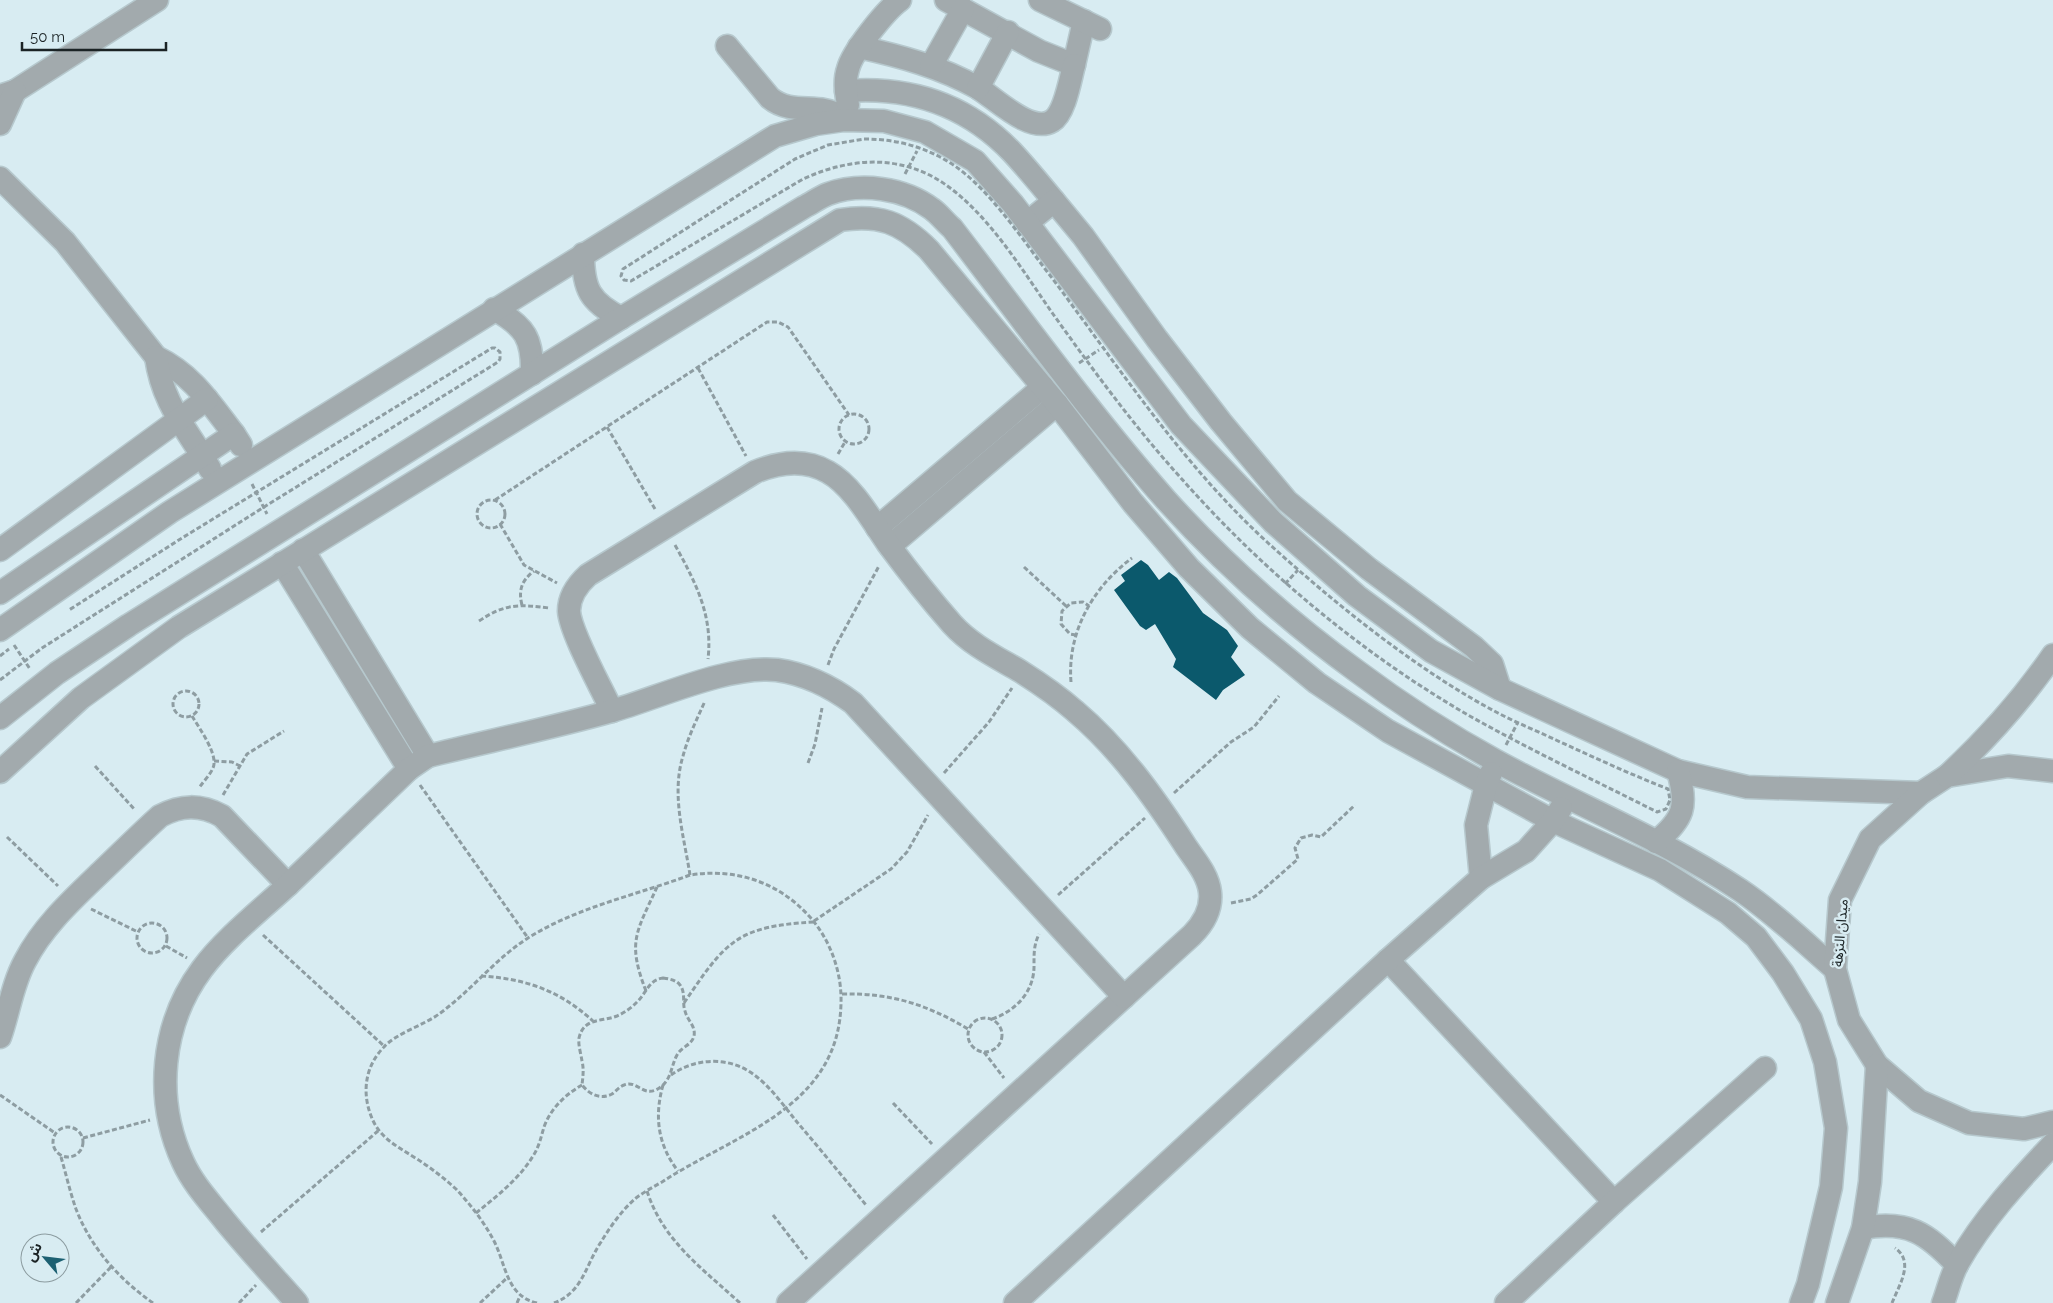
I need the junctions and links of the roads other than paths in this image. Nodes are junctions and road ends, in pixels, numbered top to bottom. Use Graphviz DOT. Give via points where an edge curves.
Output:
graph roads {
  1 [pos="157,0"];
  2 [pos="900,0"];
  3 [pos="1040,0"];
  4 [pos="954,5"];
  5 [pos="1008,32"];
  6 [pos="727,46"];
  7 [pos="859,47"];
  8 [pos="931,66"];
  9 [pos="1074,66"];
  10 [pos="978,88"];
  11 [pos="846,91"];
  12 [pos="8,93"];
  13 [pos="848,120"];
  14 [pos="0,124"];
  15 [pos="0,178"];
  16 [pos="1054,201"];
  17 [pos="1027,223"];
  18 [pos="583,254"];
  19 [pos="494,309"];
  20 [pos="621,318"];
  21 [pos="156,357"];
  22 [pos="532,374"];
  23 [pos="1050,396"];
  24 [pos="207,399"];
  25 [pos="178,420"];
  26 [pos="234,434"];
  27 [pos="202,456"];
  28 [pos="248,463"];
  29 [pos="217,482"];
  30 [pos="877,528"];
  31 [pos="890,546"];
  32 [pos="0,550"];
  33 [pos="303,550"];
  34 [pos="282,563"];
  35 [pos="328,591"];
  36 [pos="0,593"];
  37 [pos="307,604"];
  38 [pos="6,635"];
  39 [pos="2053,655"];
  40 [pos="1500,689"];
  41 [pos="612,711"];
  42 [pos="0,718"];
  43 [pos="428,756"];
  44 [pos="1497,761"];
  45 [pos="409,769"];
  46 [pos="2053,771"];
  47 [pos="0,772"];
  48 [pos="1678,772"];
  49 [pos="1947,776"];
  50 [pos="1486,785"];
  51 [pos="1921,793"];
  52 [pos="1568,797"];
  53 [pos="1553,820"];
  54 [pos="1656,842"];
  55 [pos="1481,878"];
  56 [pos="288,885"];
  57 [pos="1388,960"];
  58 [pos="1835,969"];
  59 [pos="1124,997"];
  60 [pos="0,1037"];
  61 [pos="1877,1065"];
  62 [pos="1765,1068"];
  63 [pos="2053,1122"];
  64 [pos="2053,1144"];
  65 [pos="1614,1202"];
  66 [pos="1863,1228"];
  67 [pos="1957,1265"];
  68 [pos="297,1303"];
  69 [pos="788,1303"];
  70 [pos="1015,1303"];
  71 [pos="1506,1303"];
  72 [pos="1801,1303"];
  73 [pos="1837,1303"];
  74 [pos="1943,1303"];
  1 -- 12 [label="street"];
  2 -- 7 [label="street"];
  3 -- 9 [label="street" via="1092,25"];
  4 -- 5 [label="street"];
  4 -- 8 [label="street"];
  5 -- 9 [label="street" via="1039,51"];
  5 -- 10 [label="street"];
  6 -- 13 [label="street" via="777,103 792,108 829,111"];
  7 -- 8 [label="street"];
  7 -- 11 [label="street" via="848,69"];
  8 -- 10 [label="street"];
  9 -- 10 [label="street" via="1061,112 1051,122 1037,125"];
  11 -- 13 [label="street"];
  11 -- 16 [label="street" via="883,90 913,94 946,104 974,120 1010,150"];
  12 -- 14 [label="street"];
  13 -- 17 [label="street" via="884,121 975,160"];
  13 -- 18 [label="street" via="816,124 774,136"];
  15 -- 21 [label="street" via="65,242"];
  16 -- 17 [label="street"];
  16 -- 40 [label="street" via="1186,377 1287,501 1369,569 1474,647 1492,664"];
  17 -- 40 [label="street" via="1110,343 1181,425 1273,522 1357,596 1431,651"];
  18 -- 19 [label="street"];
  18 -- 20 [label="street" via="583,275 590,293 604,309"];
  19 -- 22 [label="street" via="512,319 526,334 532,353"];
  19 -- 28 [label="street"];
  20 -- 22 [label="street"];
  20 -- 44 [label="street" via="828,194 855,188 876,188 908,196 932,209 952,228 1112,434 1167,500 1226,562 1358,672 1428,720"];
  21 -- 24 [label="street" via="175,366"];
  21 -- 25 [label="street" via="159,378"];
  22 -- 42 [label="street" via="129,625 57,672"];
  23 -- 30 [label="street"];
  23 -- 31 [label="street"];
  23 -- 33 [label="street" via="915,236 898,225 879,219 840,220"];
  23 -- 50 [label="street" via="1133,503 1189,568 1250,628 1317,683 1388,731"];
  24 -- 25 [label="street"];
  24 -- 26 [label="street"];
  25 -- 27 [label="street"];
  25 -- 32 [label="street"];
  26 -- 27 [label="street"];
  26 -- 28 [label="street"];
  27 -- 29 [label="street"];
  27 -- 36 [label="street"];
  28 -- 29 [label="street"];
  29 -- 38 [label="street" via="170,512"];
  30 -- 31 [label="street"];
  30 -- 41 [label="street" via="846,486 827,471 791,462 755,472 588,575 571,601 570,622"];
  31 -- 59 [label="street" via="953,625 979,647 1077,712 1120,756 1159,806 1202,872 1210,890 1210,900 1208,914 1201,926"];
  33 -- 34 [label="street"];
  33 -- 35 [label="street"];
  34 -- 37 [label="street"];
  34 -- 47 [label="street" via="179,627 81,698"];
  35 -- 37 [label="street"];
  35 -- 43 [label="street"];
  37 -- 45 [label="street"];
  39 -- 49 [label="street" via="2009,714"];
  40 -- 48 [label="street"];
  41 -- 43 [label="street"];
  41 -- 59 [label="street" via="752,670 777,670 823,684 852,703"];
  43 -- 45 [label="street"];
  44 -- 50 [label="street"];
  44 -- 52 [label="street"];
  45 -- 56 [label="street"];
  46 -- 49 [label="street, ميدان النزهة" via="2008,766"];
  48 -- 51 [label="street" via="1747,787"];
  48 -- 54 [label="street" via="1684,803 1672,829"];
  49 -- 51 [label="street, ميدان النزهة"];
  50 -- 53 [label="street"];
  50 -- 55 [label="street" via="1476,825"];
  51 -- 58 [label="street, ميدان النزهة" via="1870,839 1840,900"];
  52 -- 53 [label="street"];
  52 -- 54 [label="street"];
  53 -- 55 [label="street" via="1526,851"];
  53 -- 72 [label="street" via="1660,870 1728,913 1756,937 1811,1019 1825,1062 1836,1128 1831,1187"];
  54 -- 58 [label="street" via="1740,891"];
  55 -- 57 [label="street"];
  56 -- 60 [label="street" via="222,816 213,811 186,807 160,816 72,900 39,939 15,983"];
  56 -- 68 [label="street" via="248,920 203,968 186,994 174,1022 165,1076 171,1130 184,1163 202,1193"];
  57 -- 65 [label="street"];
  57 -- 70 [label="street"];
  58 -- 61 [label="street, ميدان النزهة" via="1849,1020"];
  59 -- 69 [label="street"];
  61 -- 63 [label="street, ميدان النزهة" via="1918,1101 1969,1123 2024,1129"];
  61 -- 66 [label="street" via="1870,1182"];
  62 -- 65 [label="street"];
  64 -- 67 [label="street" via="2018,1180"];
  65 -- 71 [label="street"];
  66 -- 67 [label="street" via="1884,1224 1918,1232 1937,1243"];
  66 -- 73 [label="street"];
  67 -- 74 [label="street"];
}
